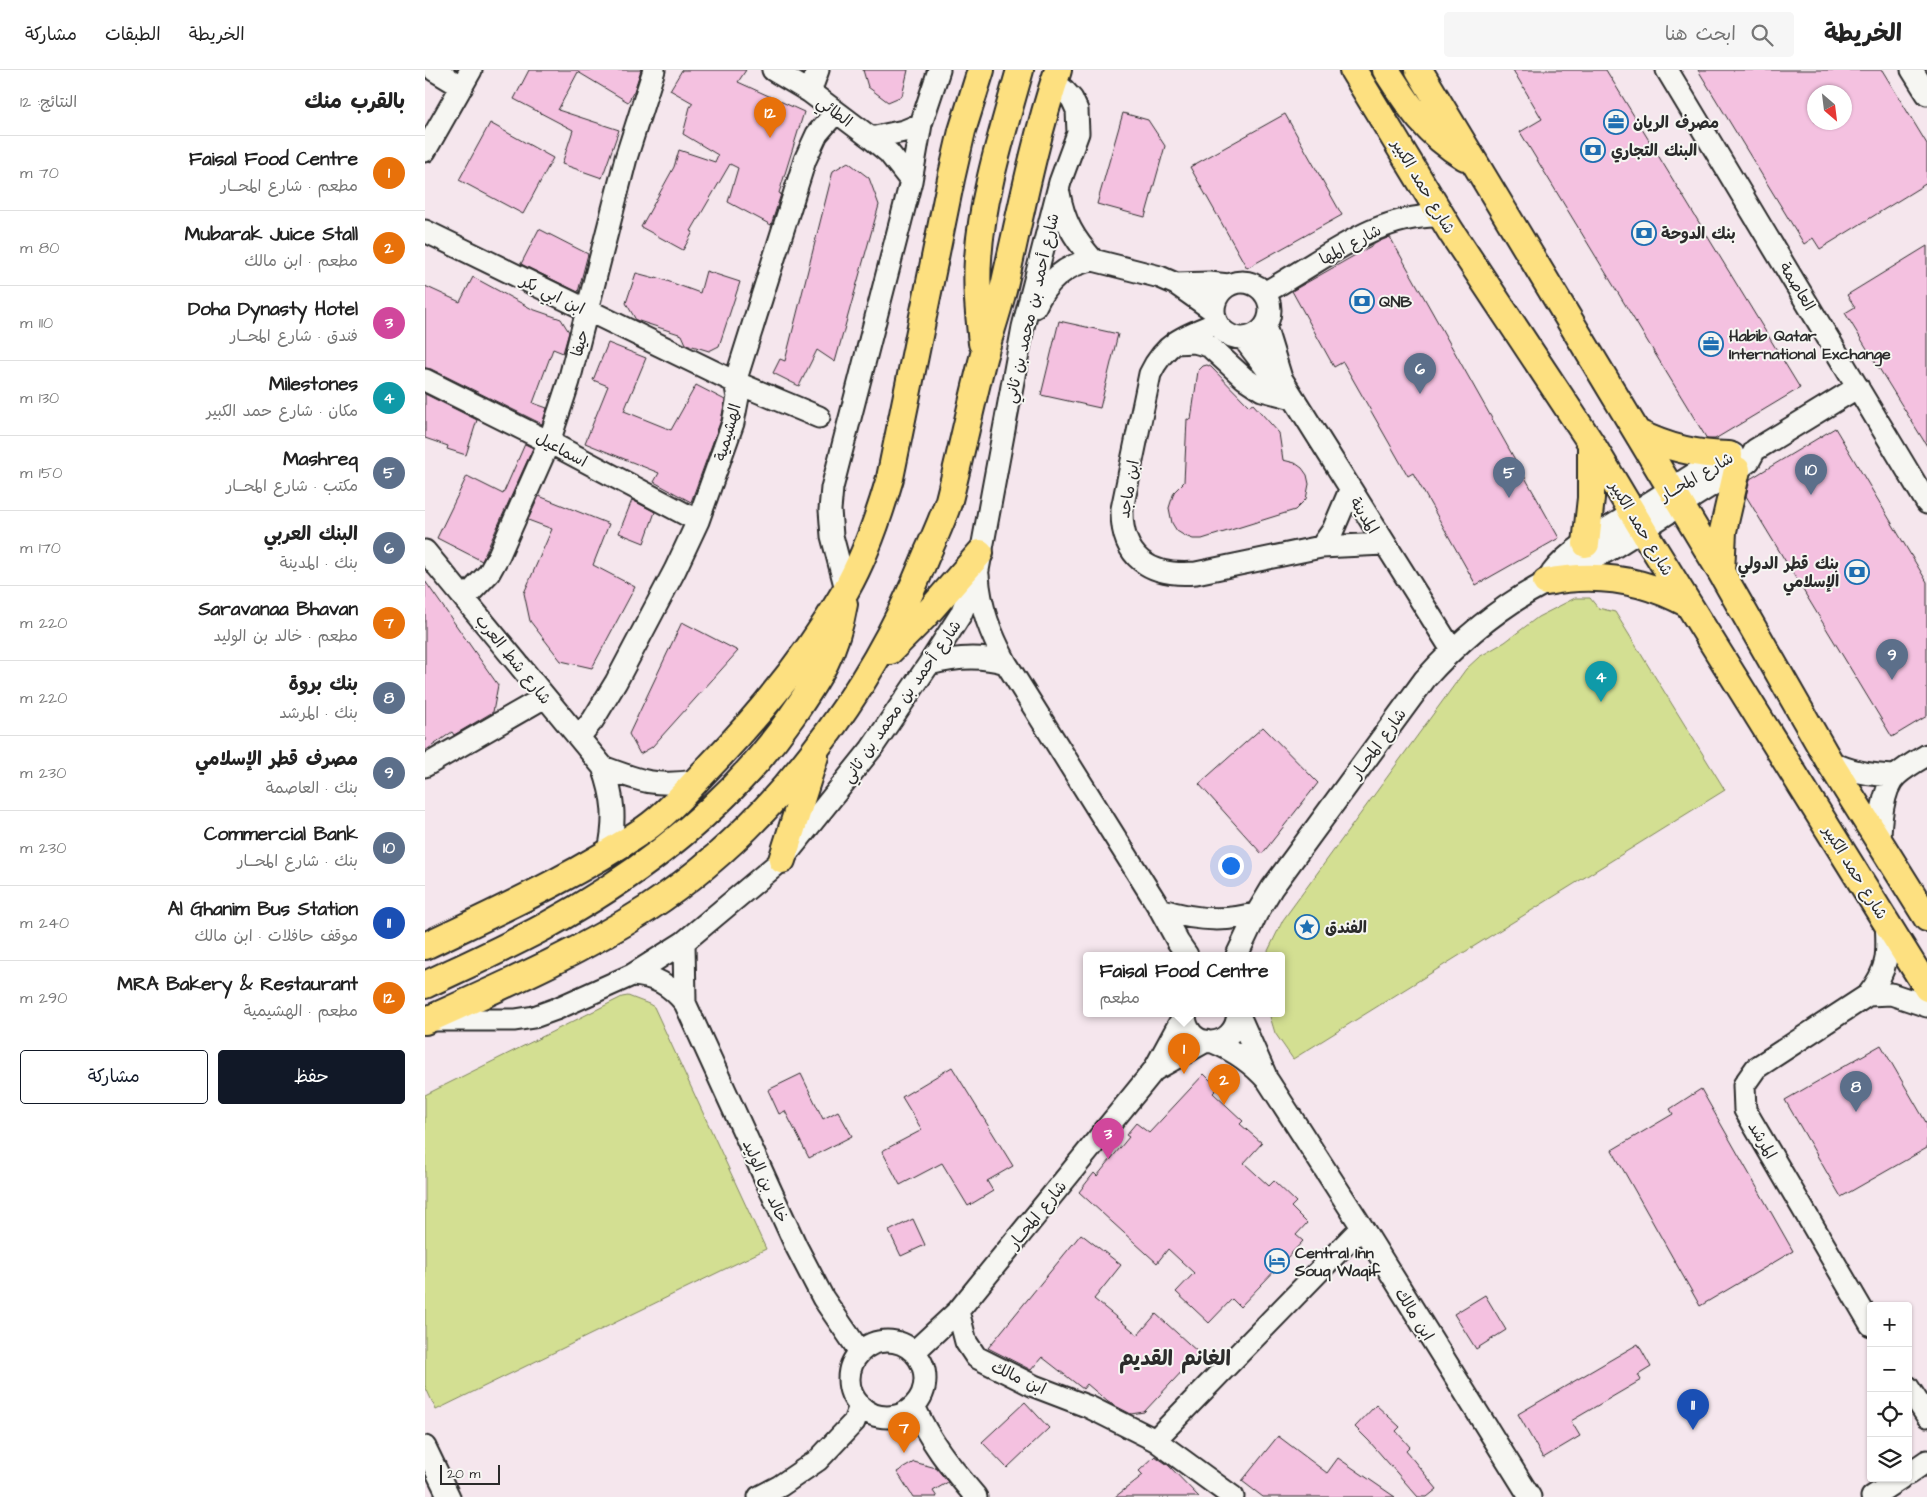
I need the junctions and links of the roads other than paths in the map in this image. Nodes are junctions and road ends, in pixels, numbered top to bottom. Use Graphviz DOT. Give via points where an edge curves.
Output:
graph roads {
  1 [pos="434,70"];
  2 [pos="654,70"];
  3 [pos="773,70"];
  4 [pos="818,70"];
  5 [pos="939,70"];
  6 [pos="981,70"];
  7 [pos="1020,70"];
  8 [pos="1353,70"];
  9 [pos="1386,70"];
  10 [pos="1419,70"];
  11 [pos="1667,70"];
  12 [pos="1912,70"];
  13 [pos="1056,77"];
  14 [pos="467,78"];
  15 [pos="810,92"];
  16 [pos="1927,94"];
  17 [pos="836,112"];
  18 [pos="921,124"];
  19 [pos="871,138"];
  20 [pos="425,151"];
  21 [pos="1472,161"];
  22 [pos="911,181"];
  23 [pos="1058,192"];
  24 [pos="1442,216"];
  25 [pos="425,231"];
  26 [pos="1093,260"];
  27 [pos="1176,284"];
  28 [pos="1229,285"];
  29 [pos="1264,293"];
  30 [pos="587,311"];
  31 [pos="1216,317"];
  32 [pos="1265,326"];
  33 [pos="1023,327"];
  34 [pos="1243,338"];
  35 [pos="1175,343"];
  36 [pos="984,356"];
  37 [pos="1281,378"];
  38 [pos="425,380"];
  39 [pos="735,382"];
  40 [pos="1858,387"];
  41 [pos="1293,398"];
  42 [pos="819,417"];
  43 [pos="1638,433"];
  44 [pos="549,442"];
  45 [pos="1591,442"];
  46 [pos="1733,463"];
  47 [pos="1350,490"];
  48 [pos="1676,497"];
  49 [pos="1927,503"];
  50 [pos="698,521"];
  51 [pos="1637,521"];
  52 [pos="1384,544"];
  53 [pos="1586,544"];
  54 [pos="1321,547"];
  55 [pos="425,551"];
  56 [pos="979,562"];
  57 [pos="1721,572"];
  58 [pos="1546,582"];
  59 [pos="846,589"];
  60 [pos="465,598"];
  61 [pos="1688,604"];
  62 [pos="1452,650"];
  63 [pos="1006,663"];
  64 [pos="929,664"];
  65 [pos="869,670"];
  66 [pos="545,697"];
  67 [pos="579,737"];
  68 [pos="819,745"];
  69 [pos="1927,755"];
  70 [pos="1829,761"];
  71 [pos="425,766"];
  72 [pos="603,767"];
  73 [pos="1895,776"];
  74 [pos="696,781"];
  75 [pos="1880,843"];
  76 [pos="609,851"];
  77 [pos="783,860"];
  78 [pos="1160,909"];
  79 [pos="1257,913"];
  80 [pos="1927,918"];
  81 [pos="1886,921"];
  82 [pos="684,942"];
  83 [pos="425,946"];
  84 [pos="1245,946"];
  85 [pos="1182,951"];
  86 [pos="632,975"];
  87 [pos="425,985"];
  88 [pos="1927,988"];
  89 [pos="1868,995"];
  90 [pos="685,1003"];
  91 [pos="1927,1006"];
  92 [pos="1183,1017"];
  93 [pos="1185,1017"];
  94 [pos="1237,1017"];
  95 [pos="1240,1017"];
  96 [pos="427,1021"];
  97 [pos="1209,1042"];
  98 [pos="1154,1070"];
  99 [pos="1268,1081"];
  100 [pos="1362,1227"];
  101 [pos="958,1311"];
  102 [pos="1867,1318"];
  103 [pos="860,1352"];
  104 [pos="914,1352"];
  105 [pos="1912,1392"];
  106 [pos="859,1406"];
  107 [pos="914,1406"];
  108 [pos="1927,1416"];
  109 [pos="1155,1440"];
  110 [pos="425,1447"];
  111 [pos="1927,1462"];
  112 [pos="1912,1471"];
  113 [pos="1895,1482"];
  114 [pos="783,1492"];
  115 [pos="449,1497"];
  116 [pos="759,1497"];
  117 [pos="977,1497"];
  118 [pos="1233,1497"];
  119 [pos="1530,1497"];
  120 [pos="1872,1497"];
  1 -- 14 [label="street"];
  2 -- 30 [label="street, حيفا" via="626,158"];
  3 -- 15 [label="street, الطائي"];
  4 -- 15 [label="street"];
  5 -- 18 [label="street"];
  6 -- 59 [label="main road" via="951,179 890,478 879,515"];
  7 -- 36 [label="main road" via="999,144 979,242 977,296"];
  8 -- 24 [label="main road, شارع حمد الكبير"];
  9 -- 21 [label="main road" via="1425,126 1447,146"];
  10 -- 21 [label="main road"];
  11 -- 40 [label="street, العاصمة"];
  12 -- 16 [label="street"];
  13 -- 23 [label="street, شارع أحمد بن محمد بن ثاني" via="1072,99 1078,122 1075,143"];
  13 -- 36 [label="main road, شارع أحمد بن محمد بن ثاني"];
  14 -- 20 [label="street"];
  15 -- 17 [label="street, الطائي"];
  17 -- 19 [label="street, الطائي"];
  17 -- 39 [label="street, الهشيمية" via="817,134 805,160"];
  18 -- 19 [label="street"];
  18 -- 22 [label="street"];
  19 -- 22 [label="street, الطائي" via="889,153"];
  21 -- 43 [label="main road"];
  22 -- 59 [label="street" via="832,488 832,536"];
  23 -- 26 [label="street" via="1066,223"];
  23 -- 33 [label="street, شارع أحمد بن محمد بن ثاني"];
  24 -- 29 [label="street, شارع المها" via="1395,221 1332,252"];
  24 -- 45 [label="main road, شارع حمد الكبير"];
  25 -- 30 [label="street, ابن ابي بكر"];
  26 -- 27 [label="street"];
  26 -- 33 [label="street" via="1067,269 1050,282"];
  27 -- 28 [label="street"];
  27 -- 31 [label="street"];
  28 -- 29 [label="street" via="1248,283"];
  28 -- 31 [label="street" via="1216,301"];
  29 -- 32 [label="street" via="1270,315"];
  30 -- 39 [label="street, ابن ابي بكر"];
  30 -- 44 [label="street, حيفا"];
  31 -- 34 [label="street" via="1224,331"];
  31 -- 35 [label="street, ابن ماجد"];
  32 -- 34 [label="street"];
  32 -- 37 [label="street, المدينة"];
  33 -- 56 [label="street, شارع أحمد بن محمد بن ثاني"];
  34 -- 37 [label="street, المدينة" via="1266,368"];
  35 -- 41 [label="street" via="1194,342 1209,346 1262,390"];
  35 -- 54 [label="street, ابن ماجد" via="1161,354 1151,374 1122,509 1127,544 1150,567 1177,575"];
  36 -- 65 [label="main road, شارع أحمد بن محمد بن ثاني" via="948,504 904,606"];
  37 -- 41 [label="street, المدينة"];
  38 -- 44 [label="street, اسماعيل"];
  39 -- 42 [label="street, ابن ابي بكر"];
  39 -- 50 [label="street, الهشيمية" via="737,397 733,423"];
  40 -- 46 [label="street, شارع المحــار" via="1755,450 1745,449"];
  40 -- 49 [label="street, العاصمة"];
  41 -- 47 [label="street, المدينة"];
  43 -- 46 [label="main road" via="1674,448"];
  43 -- 48 [label="main road"];
  44 -- 50 [label="street, اسماعيل"];
  44 -- 60 [label="street, حيفا" via="499,555 489,573"];
  45 -- 51 [label="main road, شارع حمد الكبير"];
  45 -- 53 [label="main road" via="1591,498"];
  46 -- 48 [label="street, شارع المحــار"];
  46 -- 57 [label="main road"];
  47 -- 52 [label="street, المدينة"];
  47 -- 54 [label="street" via="1333,530"];
  48 -- 51 [label="street, شارع المحــار"];
  48 -- 57 [label="main road"];
  50 -- 67 [label="street, الهشيمية" via="616,682"];
  51 -- 53 [label="street, شارع المحــار"];
  51 -- 58 [label="street, شارع المحــار" via="1583,565"];
  51 -- 61 [label="main road, شارع حمد الكبير"];
  52 -- 54 [label="street, ابن ماجد"];
  52 -- 62 [label="street, المدينة"];
  53 -- 58 [label="street, شارع المحــار" via="1556,568"];
  55 -- 60 [label="street, شارع شط العرب"];
  56 -- 63 [label="street" via="982,610"];
  56 -- 64 [label="street, شارع أحمد بن محمد بن ثاني" via="961,614"];
  56 -- 65 [label="main road"];
  57 -- 70 [label="main road"];
  58 -- 61 [label="main road" via="1576,577 1607,577 1648,585"];
  58 -- 62 [label="street, شارع المحــار" via="1488,620"];
  59 -- 74 [label="main road" via="787,676 736,740"];
  59 -- 87 [label="main road" via="839,634 810,690 775,739 701,817 652,857 578,907"];
  60 -- 66 [label="street, شارع شط العرب"];
  61 -- 81 [label="main road, شارع حمد الكبير"];
  62 -- 79 [label="street, شارع المحــار" via="1425,679"];
  63 -- 64 [label="street" via="963,658"];
  63 -- 78 [label="street"];
  64 -- 77 [label="street, شارع أحمد بن محمد بن ثاني" via="871,749"];
  65 -- 68 [label="main road, شارع أحمد بن محمد بن ثاني"];
  66 -- 67 [label="street, شارع شط العرب"];
  66 -- 71 [label="street"];
  67 -- 72 [label="street, شارع شط العرب"];
  68 -- 77 [label="main road"];
  68 -- 96 [label="main road, شارع أحمد بن محمد بن ثاني" via="744,830 681,885 563,957"];
  69 -- 73 [label="street"];
  70 -- 73 [label="street" via="1860,773"];
  70 -- 75 [label="main road"];
  72 -- 74 [label="street, شارع شط العرب" via="638,781 657,784"];
  72 -- 76 [label="street, شارع شط العرب" via="614,809"];
  73 -- 75 [label="street" via="1883,805"];
  74 -- 76 [label="main road" via="647,828"];
  75 -- 80 [label="main road"];
  76 -- 83 [label="main road"];
  77 -- 82 [label="street, شارع أحمد بن محمد بن ثاني"];
  78 -- 79 [label="street" via="1208,920"];
  78 -- 85 [label="street"];
  79 -- 84 [label="street, شارع المحــار"];
  81 -- 88 [label="main road, شارع حمد الكبير"];
  81 -- 89 [label="street, المرشد" via="1888,946 1884,966 1879,981"];
  82 -- 86 [label="street, شارع أحمد بن محمد بن ثاني"];
  82 -- 90 [label="street, خالد بن الوليد"];
  86 -- 90 [label="street, خالد بن الوليد" via="660,982"];
  86 -- 96 [label="street, شارع أحمد بن محمد بن ثاني" via="534,1017"];
  89 -- 91 [label="street" via="1891,994"];
  89 -- 102 [label="street, المرشد" via="1756,1068 1744,1085 1745,1110"];
  90 -- 103 [label="street, خالد بن الوليد" via="796,1246 823,1298"];
  92 -- 98 [label="street, شارع المحــار"];
  93 -- 97 [label="street, ابن مالك" via="1194,1036"];
  94 -- 97 [label="street, شارع المحــار" via="1226,1038"];
  95 -- 99 [label="street, ابن مالك"];
  97 -- 98 [label="street, شارع المحــار"];
  97 -- 99 [label="street, ابن مالك" via="1250,1062"];
  98 -- 101 [label="street, شارع المحــار"];
  99 -- 100 [label="street, ابن مالك"];
  100 -- 109 [label="street"];
  100 -- 119 [label="street, ابن مالك"];
  101 -- 104 [label="street, شارع المحــار"];
  101 -- 109 [label="street, ابن مالك" via="966,1342 976,1356 1034,1386 1089,1407"];
  103 -- 104 [label="street" via="873,1343 887,1340"];
  103 -- 106 [label="street" via="851,1364 849,1379 851,1394"];
  104 -- 107 [label="street" via="923,1364 925,1379 922,1394"];
  105 -- 108 [label="street"];
  106 -- 107 [label="street" via="872,1414 887,1417 901,1414"];
  106 -- 114 [label="street" via="855,1422"];
  107 -- 117 [label="street" via="939,1452"];
  109 -- 118 [label="street, ابن مالك"];
  110 -- 115 [label="street"];
  111 -- 112 [label="street"];
  113 -- 120 [label="street"];
  114 -- 116 [label="street"];
}
